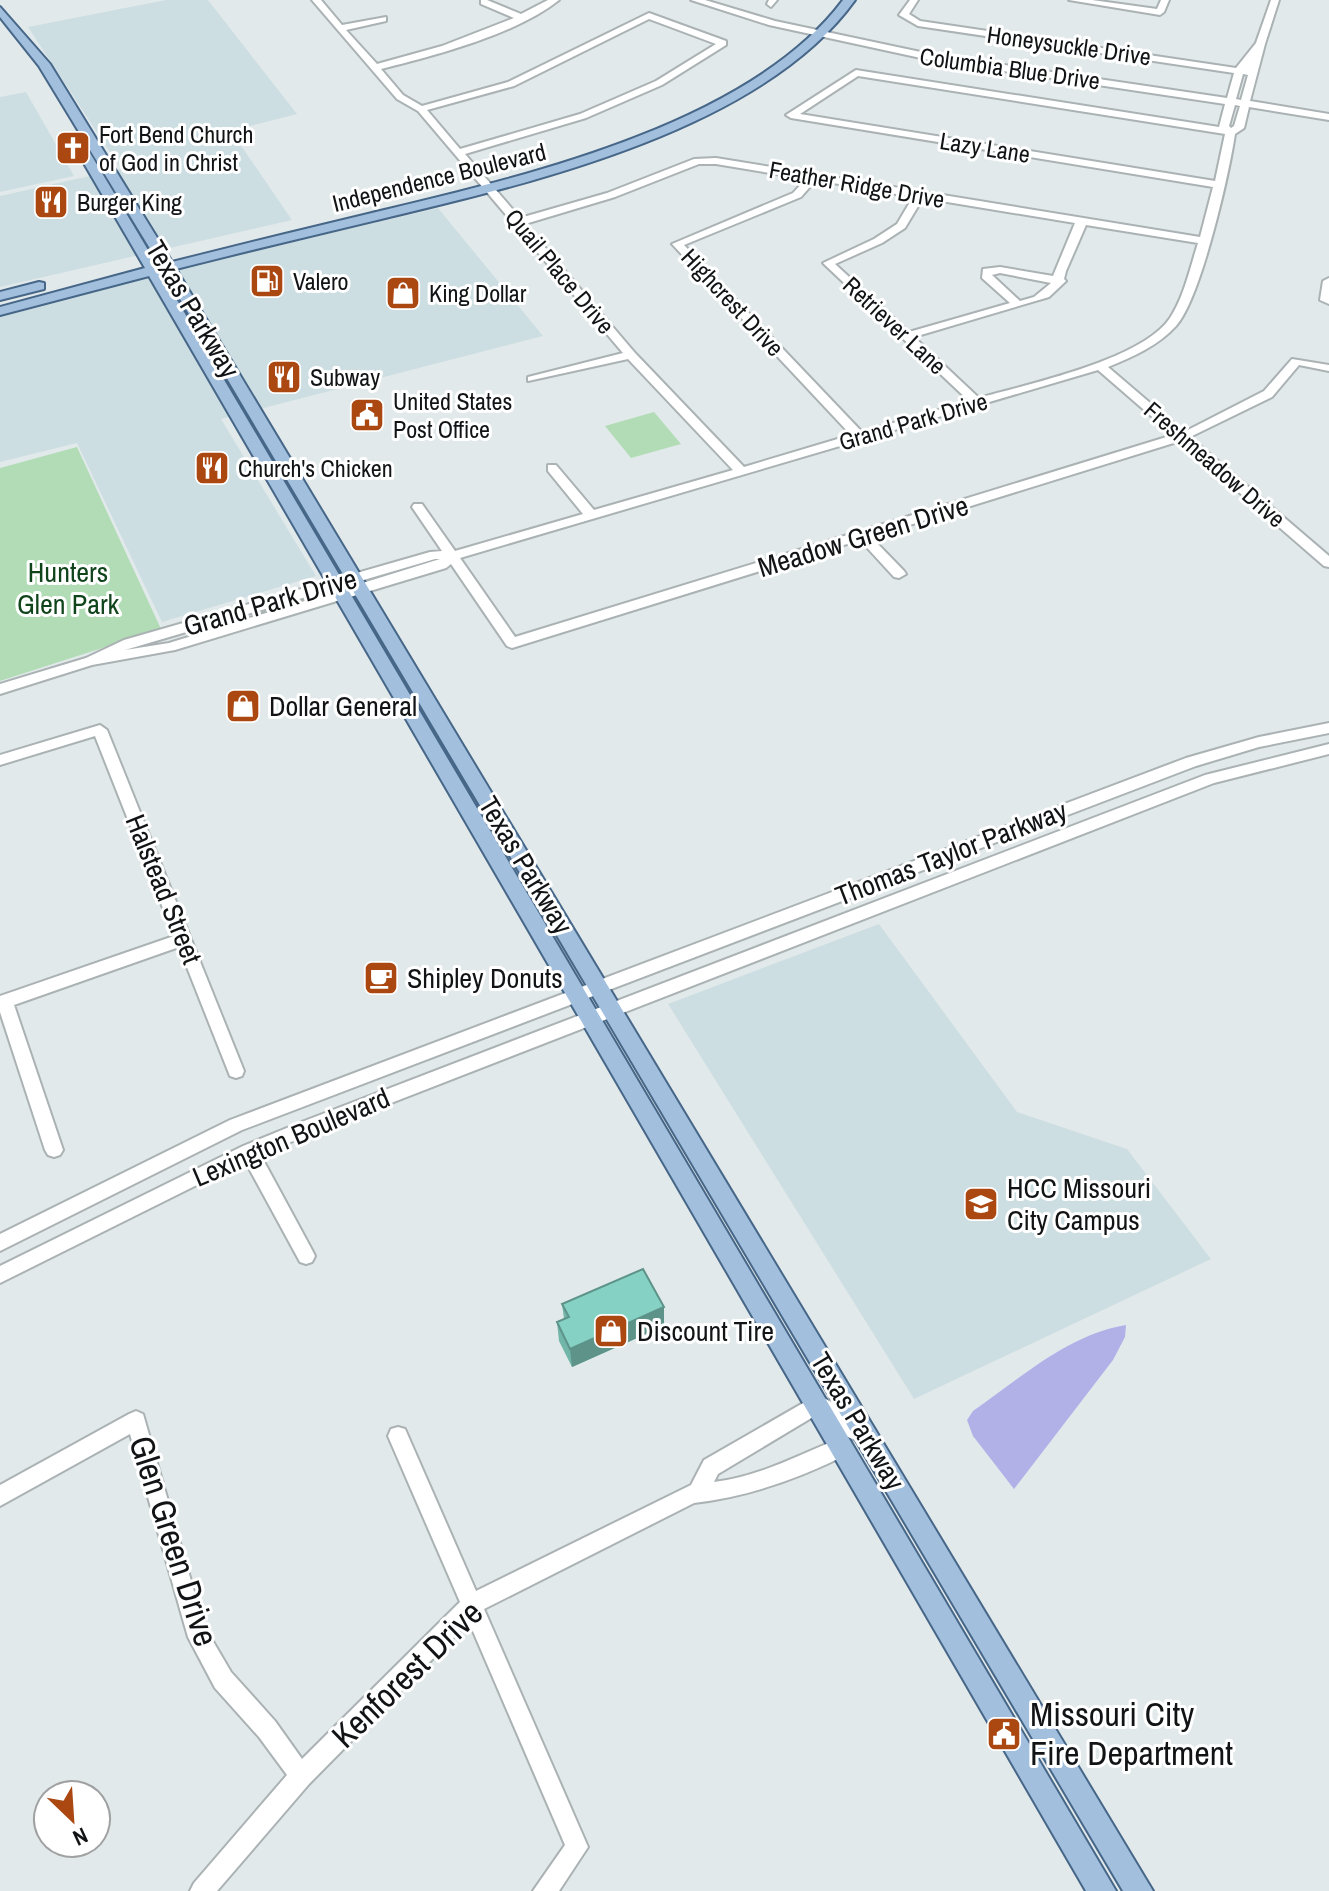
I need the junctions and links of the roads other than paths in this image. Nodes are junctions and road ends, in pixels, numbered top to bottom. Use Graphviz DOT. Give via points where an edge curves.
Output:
graph roads {
  1 [pos="316,0"];
  2 [pos="555,0"];
  3 [pos="695,0"];
  4 [pos="836,0"];
  5 [pos="849,0"];
  6 [pos="914,0"];
  7 [pos="1073,0"];
  8 [pos="1165,0"];
  9 [pos="1275,0"];
  10 [pos="484,2"];
  11 [pos="0,10"];
  12 [pos="522,18"];
  13 [pos="383,19"];
  14 [pos="0,27"];
  15 [pos="341,28"];
  16 [pos="813,33"];
  17 [pos="1260,44"];
  18 [pos="376,67"];
  19 [pos="1239,70"];
  20 [pos="1254,73"];
  21 [pos="1231,100"];
  22 [pos="1246,102"];
  23 [pos="421,109"];
  24 [pos="1329,117"];
  25 [pos="1230,132"];
  26 [pos="76,140"];
  27 [pos="98,149"];
  28 [pos="460,152"];
  29 [pos="814,176"];
  30 [pos="1218,185"];
  31 [pos="488,186"];
  32 [pos="919,196"];
  33 [pos="519,222"];
  34 [pos="1081,222"];
  35 [pos="1203,241"];
  36 [pos="157,264"];
  37 [pos="1060,281"];
  38 [pos="1329,281"];
  39 [pos="0,296"];
  40 [pos="1329,301"];
  41 [pos="1017,304"];
  42 [pos="0,311"];
  43 [pos="907,336"];
  44 [pos="631,355"];
  45 [pos="1100,366"];
  46 [pos="1329,368"];
  47 [pos="532,379"];
  48 [pos="219,386"];
  49 [pos="247,399"];
  50 [pos="977,402"];
  51 [pos="1184,436"];
  52 [pos="860,437"];
  53 [pos="264,461"];
  54 [pos="552,468"];
  55 [pos="741,471"];
  56 [pos="291,473"];
  57 [pos="418,507"];
  58 [pos="592,516"];
  59 [pos="863,536"];
  60 [pos="453,556"];
  61 [pos="1326,557"];
  62 [pos="899,574"];
  63 [pos="357,583"];
  64 [pos="339,589"];
  65 [pos="0,689"];
  66 [pos="1329,728"];
  67 [pos="453,743"];
  68 [pos="433,749"];
  69 [pos="1329,749"];
  70 [pos="0,760"];
  71 [pos="810,907"];
  72 [pos="825,928"];
  73 [pos="185,939"];
  74 [pos="589,992"];
  75 [pos="2,1002"];
  76 [pos="601,1014"];
  77 [pos="236,1071"];
  78 [pos="292,1103"];
  79 [pos="305,1128"];
  80 [pos="54,1150"];
  81 [pos="249,1151"];
  82 [pos="0,1243"];
  83 [pos="306,1256"];
  84 [pos="0,1275"];
  85 [pos="817,1404"];
  86 [pos="398,1436"];
  87 [pos="854,1442"];
  88 [pos="698,1492"];
  89 [pos="0,1496"];
  90 [pos="473,1603"];
  91 [pos="301,1776"];
  92 [pos="202,1891"];
  93 [pos="545,1891"];
  94 [pos="1102,1891"];
  95 [pos="1139,1891"];
  1 -- 15 [label="street, Quail Place Drive"];
  2 -- 12 [label="street"];
  3 -- 16 [label="street, Columbia Blue Drive"];
  4 -- 16 [label="main road, Independence Boulevard"];
  5 -- 16 [label="main road, Independence Boulevard"];
  6 -- 19 [label="street, Honeysuckle Drive" via="904,15 918,23"];
  7 -- 8 [label="street" via="1160,12"];
  9 -- 17 [label="street, Grand Park Drive"];
  10 -- 12 [label="street"];
  11 -- 27 [label="main road, Texas Parkway" via="44,64"];
  12 -- 18 [label="street" via="442,50"];
  13 -- 15 [label="street"];
  14 -- 26 [label="main road, Texas Parkway"];
  15 -- 18 [label="street, Quail Place Drive"];
  16 -- 21 [label="street, Columbia Blue Drive" via="904,53"];
  16 -- 31 [label="main road, Independence Boulevard" via="734,90 623,142"];
  17 -- 19 [label="street, Grand Park Drive"];
  17 -- 20 [label="street, Grand Park Drive"];
  18 -- 23 [label="street, Quail Place Drive" via="400,97"];
  19 -- 20 [label="street, Honeysuckle Drive"];
  19 -- 21 [label="street, Grand Park Drive"];
  20 -- 22 [label="street, Grand Park Drive"];
  21 -- 22 [label="street, Columbia Blue Drive"];
  21 -- 25 [label="street, Grand Park Drive" via="1224,127"];
  22 -- 24 [label="street, Columbia Blue Drive"];
  22 -- 25 [label="street, Grand Park Drive" via="1239,128"];
  23 -- 28 [label="street, Quail Place Drive"];
  23 -- 28 [label="street" via="511,84 649,16 723,43 659,83 583,116"];
  25 -- 30 [label="street, Grand Park Drive"];
  25 -- 30 [label="street, Lazy Lane" via="856,73 791,115"];
  26 -- 27 [label="main road"];
  26 -- 36 [label="main road, Texas Parkway"];
  27 -- 36 [label="main road, Texas Parkway"];
  28 -- 31 [label="street, Quail Place Drive"];
  29 -- 32 [label="street, Feather Ridge Drive"];
  29 -- 33 [label="street, Feather Ridge Drive" via="698,161 611,195"];
  29 -- 52 [label="street, Highcrest Drive" via="797,195 677,244"];
  30 -- 35 [label="street, Grand Park Drive"];
  31 -- 33 [label="street, Quail Place Drive"];
  31 -- 36 [label="main road, Independence Boulevard"];
  32 -- 34 [label="street, Feather Ridge Drive"];
  32 -- 43 [label="street, Retriever Lane" via="901,226 828,263"];
  33 -- 44 [label="street, Quail Place Drive"];
  34 -- 35 [label="street, Feather Ridge Drive"];
  34 -- 37 [label="street"];
  35 -- 45 [label="street, Grand Park Drive" via="1176,320 1135,351"];
  36 -- 39 [label="main road, Independence Boulevard"];
  36 -- 42 [label="main road, Independence Boulevard"];
  36 -- 48 [label="main road, Texas Parkway"];
  36 -- 49 [label="main road, Texas Parkway"];
  37 -- 41 [label="street" via="1053,291"];
  37 -- 41 [label="street" via="987,271 986,276"];
  38 -- 40 [label="street"];
  41 -- 43 [label="street"];
  43 -- 50 [label="street, Retriever Lane"];
  44 -- 47 [label="street"];
  44 -- 55 [label="street, Quail Place Drive"];
  45 -- 50 [label="street, Grand Park Drive"];
  45 -- 51 [label="street, Freshmeadow Drive"];
  46 -- 51 [label="street, Meadow Green Drive" via="1296,361 1268,394"];
  48 -- 49 [label="main road"];
  48 -- 53 [label="main road, Texas Parkway"];
  49 -- 56 [label="main road, Texas Parkway"];
  50 -- 52 [label="street, Grand Park Drive"];
  51 -- 59 [label="street, Meadow Green Drive"];
  51 -- 61 [label="street, Freshmeadow Drive"];
  52 -- 55 [label="street, Grand Park Drive"];
  53 -- 56 [label="main road"];
  53 -- 64 [label="main road, Texas Parkway"];
  54 -- 58 [label="street"];
  55 -- 58 [label="street, Grand Park Drive"];
  56 -- 63 [label="main road, Texas Parkway"];
  57 -- 60 [label="street"];
  58 -- 60 [label="street, Grand Park Drive"];
  59 -- 60 [label="street, Meadow Green Drive" via="512,643"];
  59 -- 62 [label="street"];
  60 -- 63 [label="street, Grand Park Drive" via="441,565"];
  63 -- 64 [label="street, Grand Park Drive"];
  63 -- 67 [label="main road, Texas Parkway"];
  64 -- 65 [label="street, Grand Park Drive" via="170,647 91,661"];
  64 -- 68 [label="main road, Texas Parkway"];
  66 -- 71 [label="street, Thomas Taylor Parkway" via="1191,762"];
  67 -- 68 [label="main road"];
  67 -- 74 [label="main road, Texas Parkway"];
  68 -- 74 [label="main road, Texas Parkway"];
  69 -- 72 [label="street, Thomas Taylor Parkway" via="1210,779"];
  70 -- 73 [label="street, Halstead Street" via="100,730"];
  71 -- 72 [label="street"];
  71 -- 74 [label="street, Thomas Taylor Parkway"];
  72 -- 76 [label="street, Thomas Taylor Parkway"];
  73 -- 75 [label="street"];
  73 -- 77 [label="street, Halstead Street"];
  74 -- 76 [label="main road, Texas Parkway"];
  74 -- 78 [label="street, Lexington Boulevard"];
  75 -- 80 [label="street"];
  76 -- 79 [label="street, Lexington Boulevard"];
  76 -- 85 [label="main road, Texas Parkway"];
  76 -- 87 [label="main road, Texas Parkway"];
  78 -- 79 [label="street"];
  78 -- 82 [label="street, Lexington Boulevard" via="236,1125"];
  79 -- 81 [label="street, Lexington Boulevard"];
  81 -- 83 [label="street"];
  81 -- 84 [label="street, Lexington Boulevard"];
  85 -- 87 [label="main road, Texas Parkway"];
  85 -- 88 [label="street, Kenforest Drive" via="711,1467"];
  86 -- 90 [label="street"];
  87 -- 88 [label="street, Kenforest Drive" via="728,1490"];
  87 -- 94 [label="main road, Texas Parkway"];
  87 -- 95 [label="main road, Texas Parkway"];
  88 -- 90 [label="street, Kenforest Drive"];
  89 -- 91 [label="street, Glen Green Drive" via="136,1420 195,1630 223,1680"];
  90 -- 91 [label="street, Kenforest Drive"];
  90 -- 93 [label="street" via="577,1847"];
  91 -- 92 [label="street, Kenforest Drive"];
}
